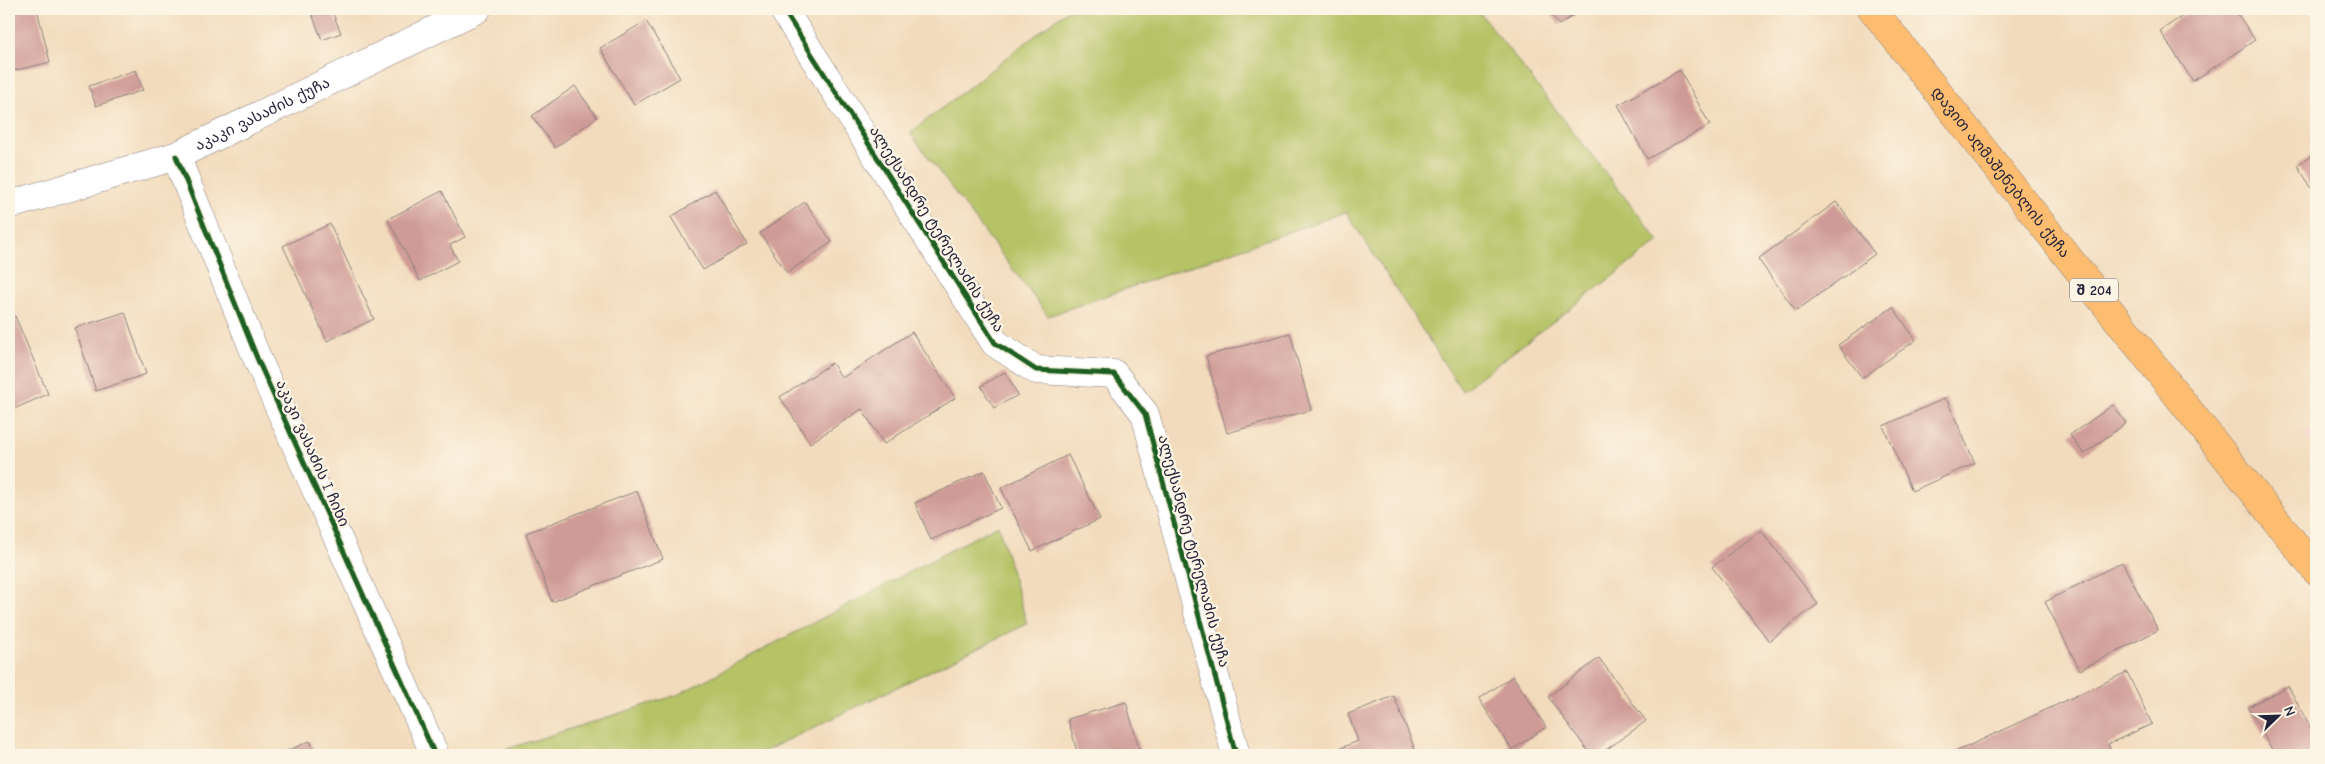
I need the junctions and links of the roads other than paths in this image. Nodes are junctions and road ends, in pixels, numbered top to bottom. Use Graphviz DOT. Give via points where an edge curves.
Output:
graph roads {
  1 [pos="477,9"];
  2 [pos="783,9"];
  3 [pos="1872,9"];
  4 [pos="176,156"];
  5 [pos="9,205"];
  6 [pos="2316,571"];
  7 [pos="435,755"];
  8 [pos="1236,755"];
  1 -- 4 [label="street, აკაკი ვასაძის ქუჩა"];
  2 -- 8 [label="street, ალექსანდრე ტერელაძის ქუჩა" via="995,344 1036,370 1114,374 1145,414"];
  3 -- 6 [label="main road, დავით აღმაშენებლის ქუჩა / შ 204"];
  4 -- 5 [label="street, აკაკი ვასაძის ქუჩა"];
  4 -- 7 [label="street, აკაკი ვასაძის I ჩიხი" via="257,358"];
}
